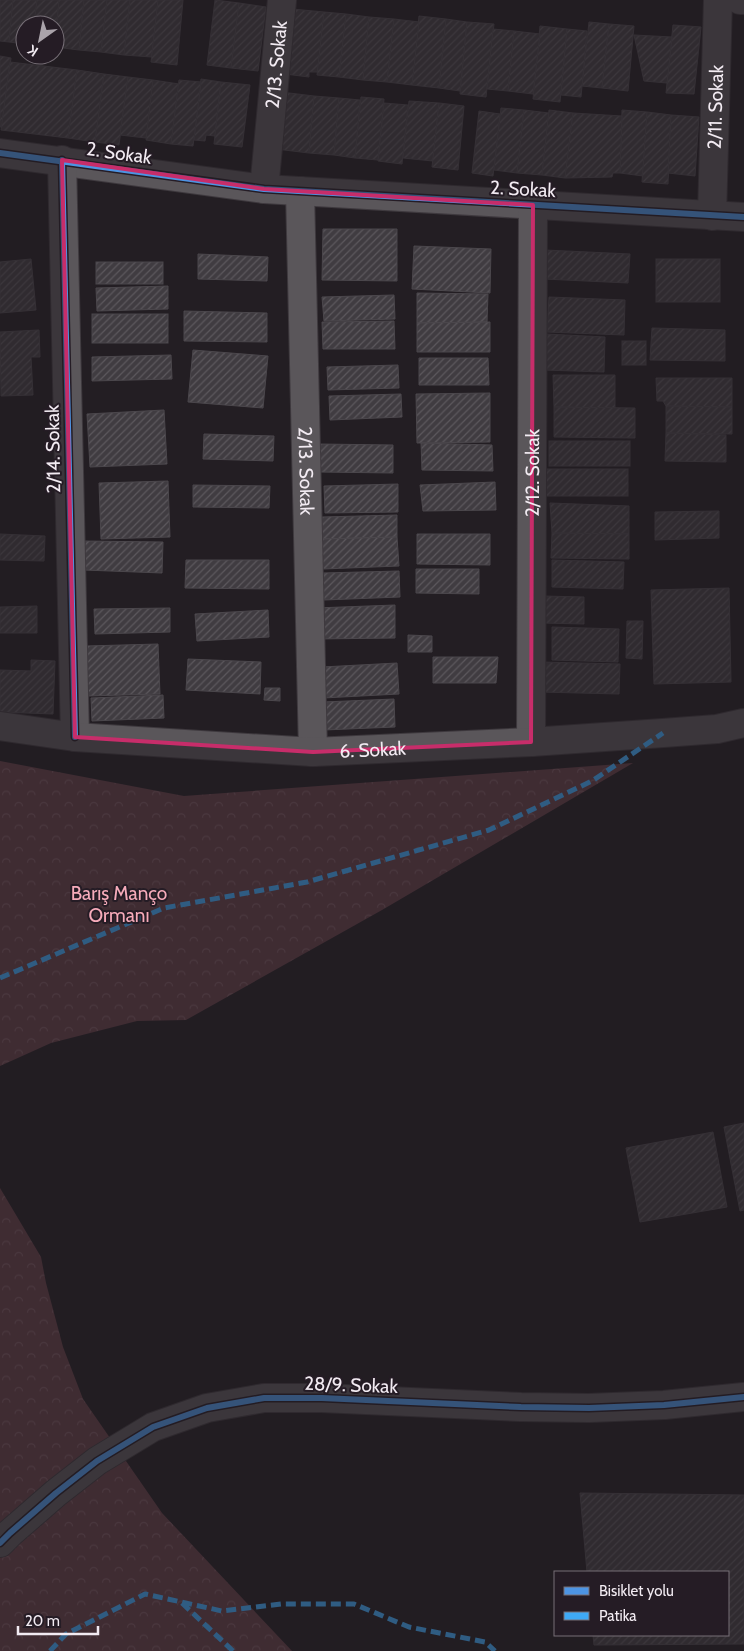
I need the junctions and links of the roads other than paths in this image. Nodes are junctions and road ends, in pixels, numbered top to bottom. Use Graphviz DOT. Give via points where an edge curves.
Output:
graph roads {
  1 [pos="282,0"];
  2 [pos="718,0"];
  3 [pos="740,0"];
  4 [pos="744,0"];
  5 [pos="0,152"];
  6 [pos="62,160"];
  7 [pos="264,189"];
  8 [pos="300,191"];
  9 [pos="533,205"];
  10 [pos="712,216"];
  11 [pos="744,217"];
  12 [pos="744,723"];
  13 [pos="0,726"];
  14 [pos="75,737"];
  15 [pos="531,742"];
  16 [pos="314,752"];
  17 [pos="744,1397"];
  18 [pos="0,1543"];
  1 -- 7 [label="street, 2/13. Sokak"];
  2 -- 10 [label="street, 2/11. Sokak"];
  3 -- 4 [label="street"];
  5 -- 6 [label="street, 2. Sokak"];
  6 -- 7 [label="street, 2. Sokak"];
  6 -- 14 [label="street, 2/14. Sokak"];
  7 -- 8 [label="street, 2. Sokak"];
  8 -- 9 [label="street, 2. Sokak"];
  8 -- 16 [label="street, 2/13. Sokak"];
  9 -- 10 [label="street, 2. Sokak"];
  9 -- 15 [label="street, 2/12. Sokak"];
  10 -- 11 [label="street, 2. Sokak"];
  12 -- 15 [label="street, 6. Sokak" via="717,729"];
  13 -- 14 [label="street, 6. Sokak"];
  14 -- 16 [label="street, 6. Sokak"];
  15 -- 16 [label="street, 6. Sokak"];
  17 -- 18 [label="street, 28/9. Sokak" via="589,1408 264,1398 207,1408 153,1428 97,1461 49,1498"];
}
